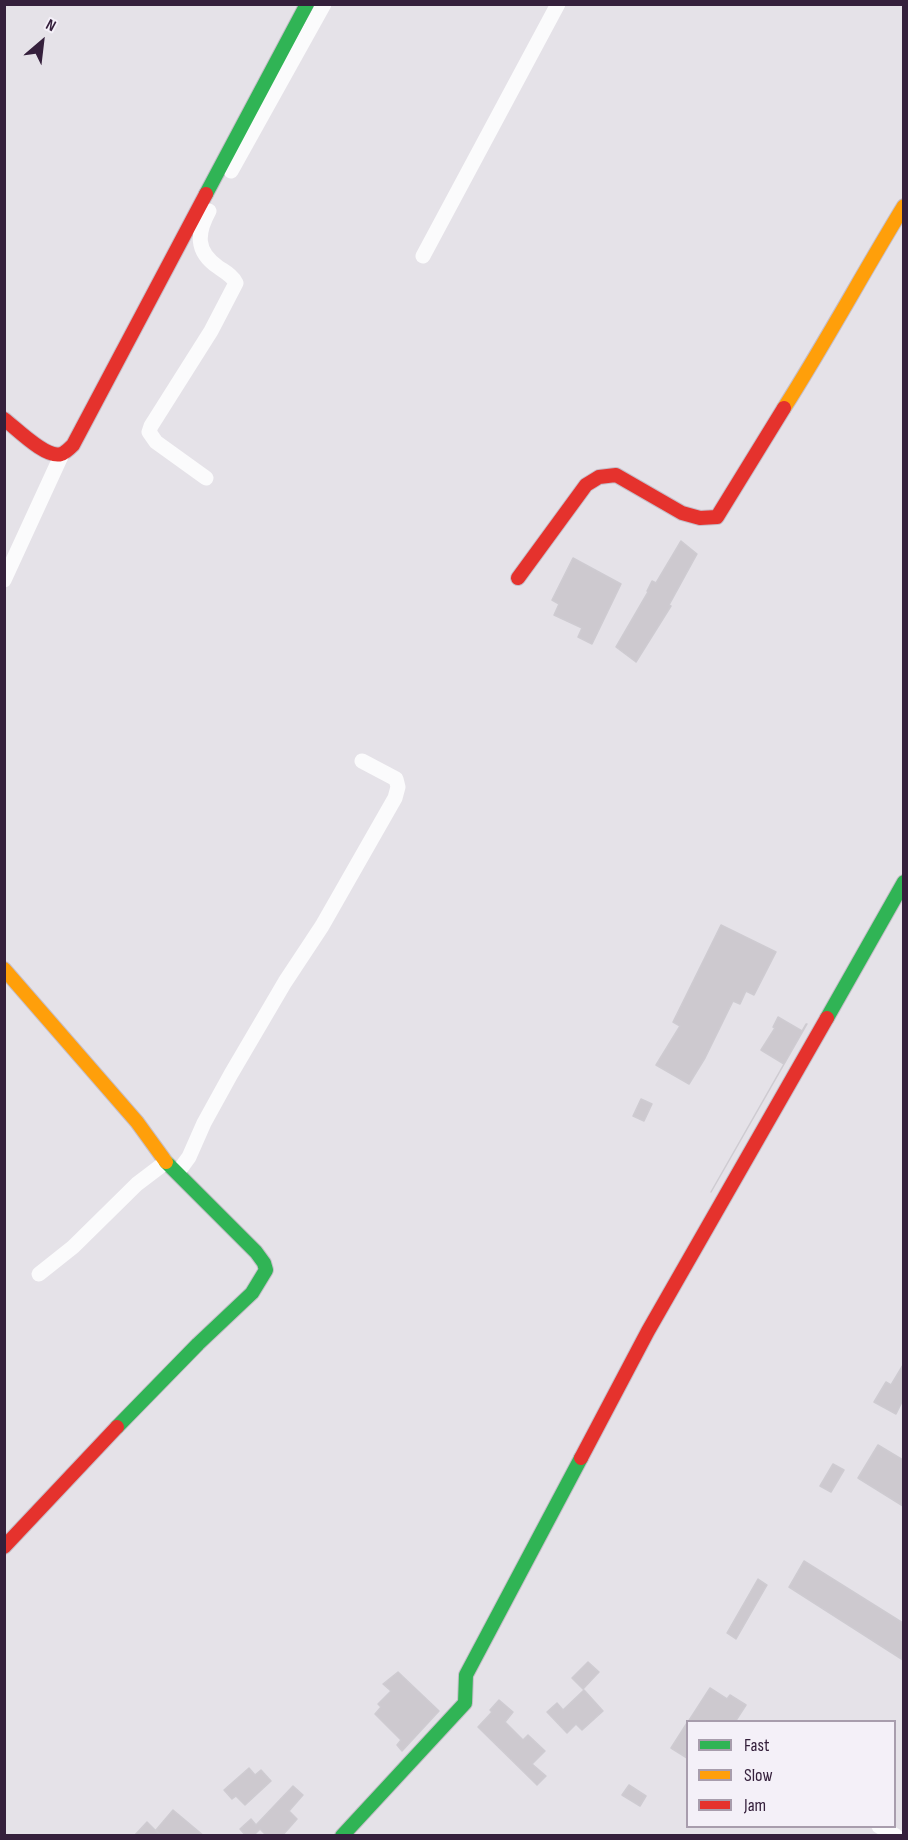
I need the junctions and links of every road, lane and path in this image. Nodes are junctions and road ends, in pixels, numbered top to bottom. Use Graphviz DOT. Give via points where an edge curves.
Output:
graph roads {
  1 [pos="307,4"];
  2 [pos="324,4"];
  3 [pos="558,4"];
  4 [pos="903,206"];
  5 [pos="423,256"];
  6 [pos="4,419"];
  7 [pos="62,454"];
  8 [pos="206,478"];
  9 [pos="518,578"];
  10 [pos="4,580"];
  11 [pos="362,761"];
  12 [pos="903,882"];
  13 [pos="4,969"];
  14 [pos="166,1161"];
  15 [pos="178,1172"];
  16 [pos="39,1274"];
  17 [pos="4,1547"];
  18 [pos="881,1828"];
  19 [pos="342,1836"];
  20 [pos="896,1836"];
  1 -- 7 [label="street" via="77,438"];
  2 -- 8 [label="street" via="201,227 200,243 205,253 236,283 149,432 156,442"];
  3 -- 5 [label="street"];
  4 -- 9 [label="street" via="810,368 717,517 682,513 616,475 599,477 586,485"];
  6 -- 7 [label="street" via="44,451"];
  7 -- 10 [label="street"];
  11 -- 15 [label="street" via="396,779 395,798 231,1074"];
  12 -- 19 [label="street" via="648,1331 466,1675 465,1703"];
  13 -- 14 [label="street"];
  14 -- 15 [label="street"];
  14 -- 16 [label="street"];
  15 -- 17 [label="street" via="256,1252 266,1270 252,1293 198,1344"];
  18 -- 20 [label="street"];
}
